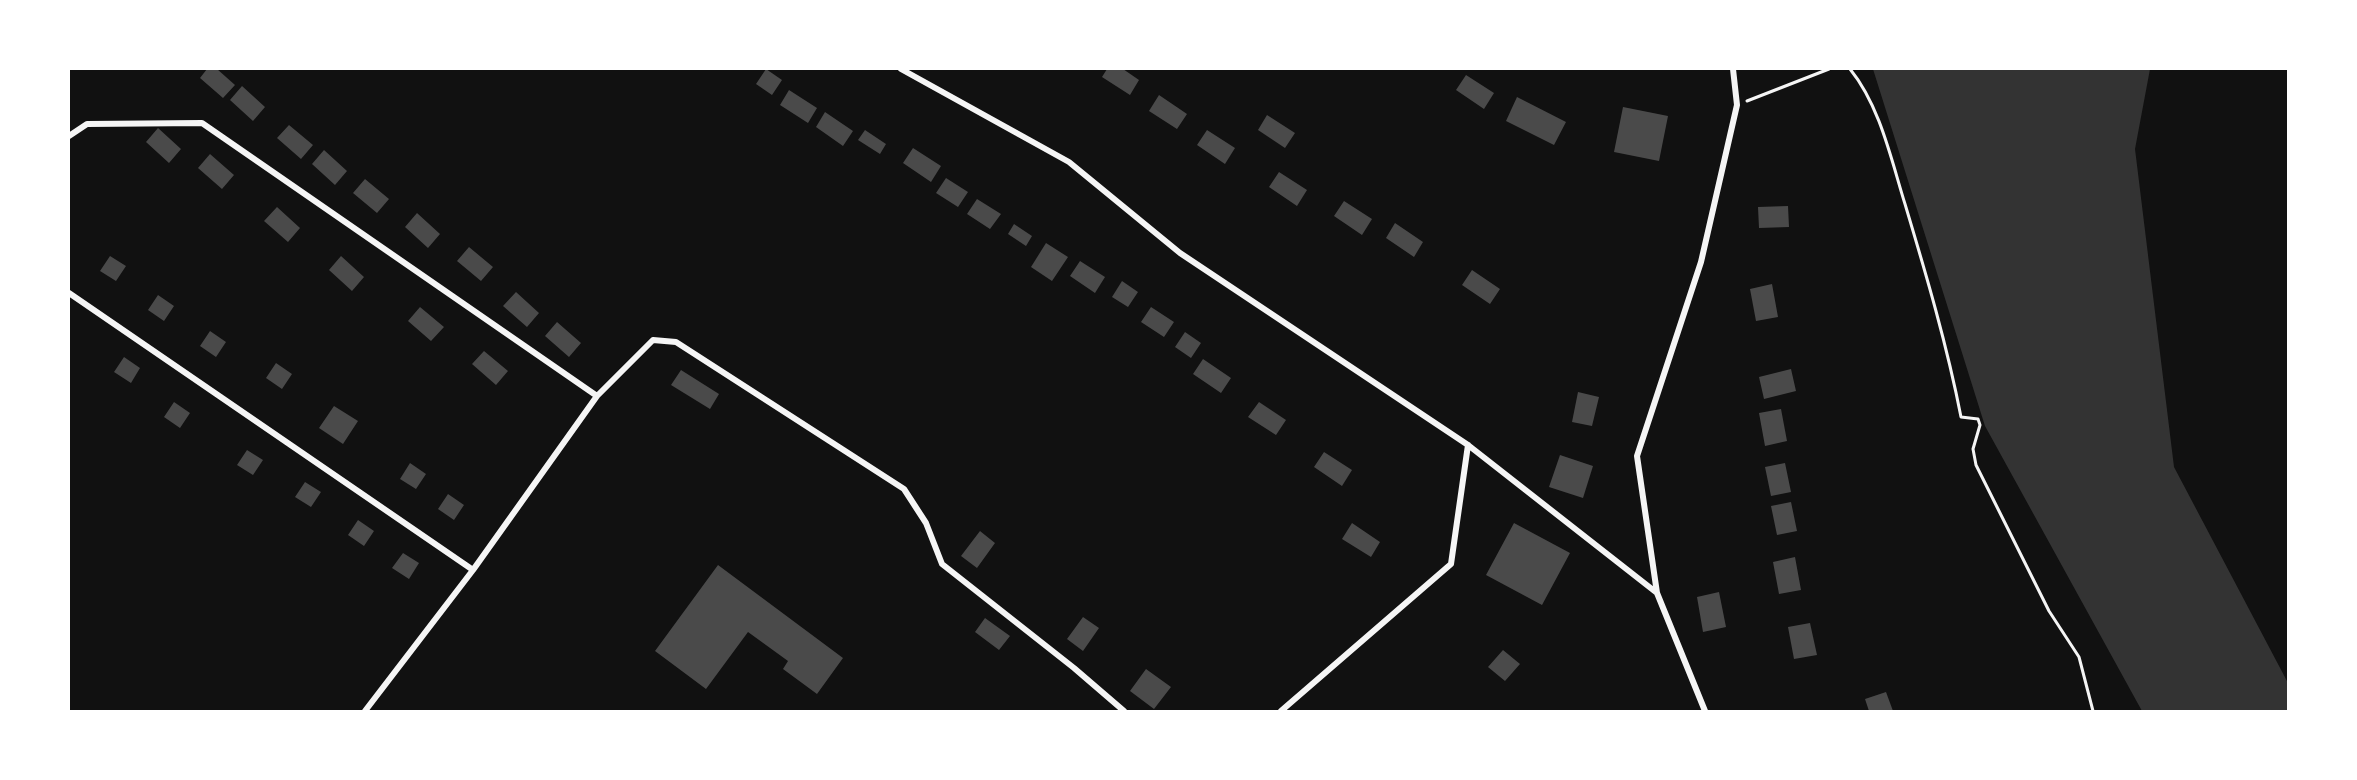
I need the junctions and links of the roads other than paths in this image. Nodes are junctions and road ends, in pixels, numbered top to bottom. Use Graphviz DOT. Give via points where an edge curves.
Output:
graph roads {
  1 [pos="901,69"];
  2 [pos="1733,69"];
  3 [pos="69,136"];
  4 [pos="69,293"];
  5 [pos="597,396"];
  6 [pos="1468,445"];
  7 [pos="473,570"];
  8 [pos="1657,593"];
  9 [pos="365,711"];
  10 [pos="1124,711"];
  11 [pos="1281,711"];
  12 [pos="1705,711"];
  1 -- 6 [label="street" via="1069,162 1180,253"];
  2 -- 8 [label="street" via="1737,105 1701,262 1637,456"];
  3 -- 5 [label="street" via="87,124 202,123"];
  4 -- 7 [label="street"];
  5 -- 7 [label="street"];
  5 -- 10 [label="street" via="653,340 676,342 904,489 926,524 942,564"];
  6 -- 8 [label="street"];
  6 -- 11 [label="street" via="1451,564"];
  7 -- 9 [label="street"];
  8 -- 12 [label="street"];
}
